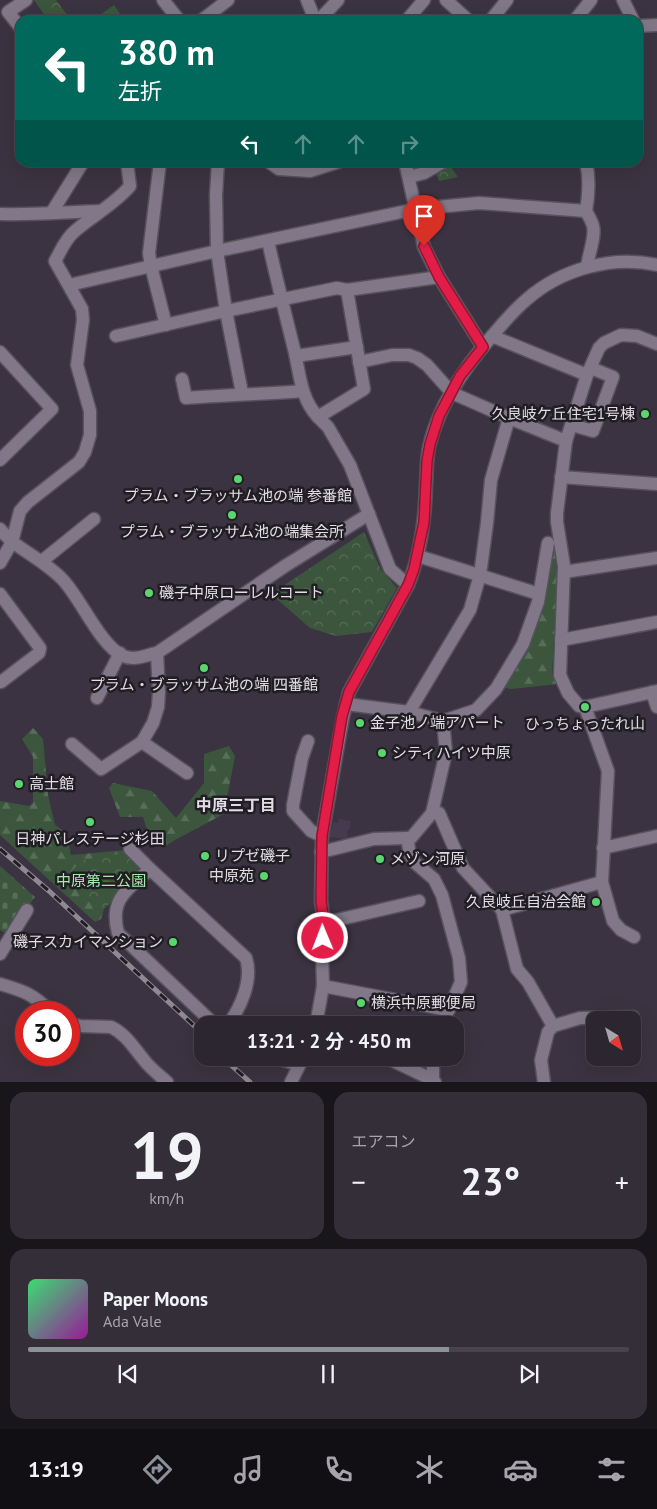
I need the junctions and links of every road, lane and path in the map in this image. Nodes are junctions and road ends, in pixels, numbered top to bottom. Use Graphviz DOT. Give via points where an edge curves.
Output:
graph roads {
  1 [pos="26,0"];
  2 [pos="163,0"];
  3 [pos="228,0"];
  4 [pos="307,0"];
  5 [pos="338,0"];
  6 [pos="424,0"];
  7 [pos="446,0"];
  8 [pos="507,0"];
  9 [pos="591,0"];
  10 [pos="623,0"];
  11 [pos="175,15"];
  12 [pos="208,15"];
  13 [pos="314,15"];
  14 [pos="322,15"];
  15 [pos="411,15"];
  16 [pos="462,15"];
  17 [pos="495,15"];
  18 [pos="579,15"];
  19 [pos="630,15"];
  20 [pos="15,21"];
  21 [pos="657,25"];
  22 [pos="643,26"];
  23 [pos="80,167"];
  24 [pos="128,167"];
  25 [pos="159,167"];
  26 [pos="218,167"];
  27 [pos="276,167"];
  28 [pos="322,167"];
  29 [pos="406,167"];
  30 [pos="435,167"];
  31 [pos="588,167"];
  32 [pos="409,177"];
  33 [pos="416,209"];
  34 [pos="100,211"];
  35 [pos="586,211"];
  36 [pos="52,212"];
  37 [pos="0,214"];
  38 [pos="268,241"];
  39 [pos="217,251"];
  40 [pos="657,265"];
  41 [pos="151,266"];
  42 [pos="587,267"];
  43 [pos="439,277"];
  44 [pos="69,285"];
  45 [pos="347,290"];
  46 [pos="281,300"];
  47 [pos="226,311"];
  48 [pos="166,325"];
  49 [pos="116,336"];
  50 [pos="492,336"];
  51 [pos="657,344"];
  52 [pos="356,347"];
  53 [pos="483,347"];
  54 [pos="0,352"];
  55 [pos="296,356"];
  56 [pos="359,362"];
  57 [pos="589,372"];
  58 [pos="182,379"];
  59 [pos="303,391"];
  60 [pos="242,393"];
  61 [pos="452,393"];
  62 [pos="318,417"];
  63 [pos="509,418"];
  64 [pos="572,425"];
  65 [pos="566,441"];
  66 [pos="3,451"];
  67 [pos="561,477"];
  68 [pos="657,484"];
  69 [pos="369,514"];
  70 [pos="94,519"];
  71 [pos="0,529"];
  72 [pos="12,542"];
  73 [pos="548,543"];
  74 [pos="418,556"];
  75 [pos="657,558"];
  76 [pos="42,561"];
  77 [pos="0,563"];
  78 [pos="564,572"];
  79 [pos="480,575"];
  80 [pos="408,585"];
  81 [pos="0,594"];
  82 [pos="539,594"];
  83 [pos="657,622"];
  84 [pos="562,640"];
  85 [pos="120,653"];
  86 [pos="157,653"];
  87 [pos="0,681"];
  88 [pos="654,692"];
  89 [pos="97,698"];
  90 [pos="346,704"];
  91 [pos="586,707"];
  92 [pos="657,707"];
  93 [pos="409,712"];
  94 [pos="443,721"];
  95 [pos="308,741"];
  96 [pos="142,742"];
  97 [pos="72,744"];
  98 [pos="187,773"];
  99 [pos="439,813"];
  100 [pos="322,836"];
  101 [pos="657,836"];
  102 [pos="407,838"];
  103 [pos="603,848"];
  104 [pos="130,849"];
  105 [pos="321,852"];
  106 [pos="150,869"];
  107 [pos="602,882"];
  108 [pos="419,901"];
  109 [pos="27,910"];
  110 [pos="502,910"];
  111 [pos="324,923"];
  112 [pos="634,937"];
  113 [pos="0,954"];
  114 [pos="0,984"];
  115 [pos="323,986"];
  116 [pos="39,1001"];
  117 [pos="448,1010"];
  118 [pos="206,1016"];
  119 [pos="235,1016"];
  120 [pos="318,1016"];
  121 [pos="446,1016"];
  122 [pos="586,1018"];
  123 [pos="80,1026"];
  124 [pos="553,1026"];
  125 [pos="299,1066"];
  126 [pos="403,1066"];
  127 [pos="433,1066"];
  128 [pos="164,1080"];
  129 [pos="434,1081"];
  130 [pos="291,1082"];
  131 [pos="544,1082"];
  1 -- 20 [label="street" via="8,12"];
  2 -- 11 [label="street"];
  3 -- 12 [label="street"];
  4 -- 13 [label="street"];
  5 -- 14 [label="street"];
  6 -- 15 [label="street"];
  7 -- 16 [label="street"];
  8 -- 17 [label="street"];
  9 -- 18 [label="street"];
  10 -- 19 [label="street"];
  21 -- 22 [label="street"];
  23 -- 36 [label="street"];
  24 -- 34 [label="street" via="130,186"];
  25 -- 41 [label="street" via="149,253"];
  26 -- 39 [label="street"];
  27 -- 28 [label="street" via="310,171"];
  29 -- 32 [label="street"];
  30 -- 32 [label="street" via="424,174"];
  31 -- 35 [label="street"];
  32 -- 33 [label="street"];
  33 -- 35 [label="street" via="479,204"];
  33 -- 38 [label="street"];
  33 -- 43 [label="street" via="424,246"];
  34 -- 36 [label="street"];
  34 -- 44 [label="street" via="65,242 54,264"];
  35 -- 42 [label="street" via="593,227"];
  36 -- 37 [label="street"];
  38 -- 39 [label="street"];
  38 -- 46 [label="street"];
  39 -- 41 [label="street"];
  39 -- 47 [label="street"];
  40 -- 42 [label="street" via="614,261"];
  41 -- 44 [label="street"];
  41 -- 48 [label="street"];
  42 -- 50 [label="street" via="538,290 511,313"];
  43 -- 45 [label="street"];
  43 -- 53 [label="street"];
  44 -- 72 [label="street" via="82,309 77,365 90,411 90,436 79,462 20,511"];
  45 -- 46 [label="street" via="336,288"];
  45 -- 52 [label="street"];
  46 -- 47 [label="street"];
  46 -- 55 [label="street"];
  47 -- 48 [label="street"];
  47 -- 60 [label="street"];
  48 -- 49 [label="street"];
  50 -- 53 [label="street"];
  50 -- 57 [label="street"];
  51 -- 57 [label="street" via="637,336 621,336 599,348"];
  52 -- 55 [label="street"];
  52 -- 56 [label="street"];
  53 -- 61 [label="street" via="460,376"];
  54 -- 66 [label="street" via="52,409"];
  55 -- 59 [label="street"];
  56 -- 61 [label="street" via="392,355 417,358"];
  56 -- 62 [label="street" via="364,389"];
  57 -- 64 [label="street"];
  57 -- 64 [label="street" via="614,378 594,431"];
  58 -- 60 [label="street" via="186,398"];
  59 -- 60 [label="street"];
  59 -- 62 [label="street"];
  61 -- 63 [label="street"];
  61 -- 74 [label="street" via="439,416 430,444"];
  62 -- 69 [label="street" via="328,427 350,465"];
  63 -- 65 [label="street"];
  63 -- 79 [label="street" via="491,480"];
  64 -- 65 [label="street"];
  65 -- 67 [label="street"];
  67 -- 68 [label="street"];
  67 -- 78 [label="street" via="557,522"];
  69 -- 80 [label="street" via="390,569"];
  69 -- 86 [label="street" via="285,566"];
  70 -- 76 [label="street"];
  71 -- 72 [label="street"];
  72 -- 76 [label="street"];
  72 -- 77 [label="street"];
  73 -- 82 [label="street"];
  74 -- 79 [label="street"];
  74 -- 80 [label="street"];
  75 -- 78 [label="street"];
  76 -- 85 [label="street" via="64,581 106,641"];
  78 -- 84 [label="street"];
  79 -- 82 [label="street"];
  79 -- 93 [label="street" via="470,610"];
  80 -- 90 [label="street" via="349,692"];
  81 -- 87 [label="street" via="40,648 39,653"];
  82 -- 94 [label="street" via="523,644 496,689 476,710"];
  83 -- 84 [label="street"];
  84 -- 91 [label="street" via="560,675 578,706"];
  85 -- 86 [label="street" via="133,658"];
  85 -- 89 [label="street"];
  86 -- 96 [label="street" via="158,707"];
  88 -- 91 [label="street"];
  88 -- 92 [label="street"];
  90 -- 93 [label="street"];
  90 -- 100 [label="street"];
  91 -- 103 [label="street" via="608,771"];
  93 -- 94 [label="street"];
  94 -- 102 [label="street" via="446,752 432,813 411,838"];
  95 -- 100 [label="street" via="293,811 311,831"];
  96 -- 97 [label="street" via="101,769"];
  96 -- 98 [label="street"];
  99 -- 110 [label="street" via="462,868"];
  100 -- 105 [label="street"];
  101 -- 103 [label="street"];
  102 -- 105 [label="street" via="374,839"];
  102 -- 117 [label="street" via="414,862 434,878 438,886 459,958 461,982"];
  103 -- 107 [label="street"];
  104 -- 106 [label="street"];
  105 -- 111 [label="street"];
  106 -- 118 [label="street" via="119,901 115,918 118,933"];
  106 -- 119 [label="street" via="246,958 249,973"];
  107 -- 110 [label="street"];
  107 -- 112 [label="street" via="613,921"];
  108 -- 111 [label="street"];
  109 -- 113 [label="street"];
  110 -- 124 [label="street" via="517,969"];
  111 -- 115 [label="street"];
  114 -- 116 [label="street" via="28,993"];
  115 -- 117 [label="street"];
  115 -- 120 [label="street"];
  117 -- 121 [label="street"];
  122 -- 124 [label="street"];
  123 -- 128 [label="street" via="114,1028"];
  124 -- 131 [label="street" via="548,1032 541,1060"];
  125 -- 130 [label="street"];
  126 -- 129 [label="street"];
  127 -- 129 [label="street"];
}
